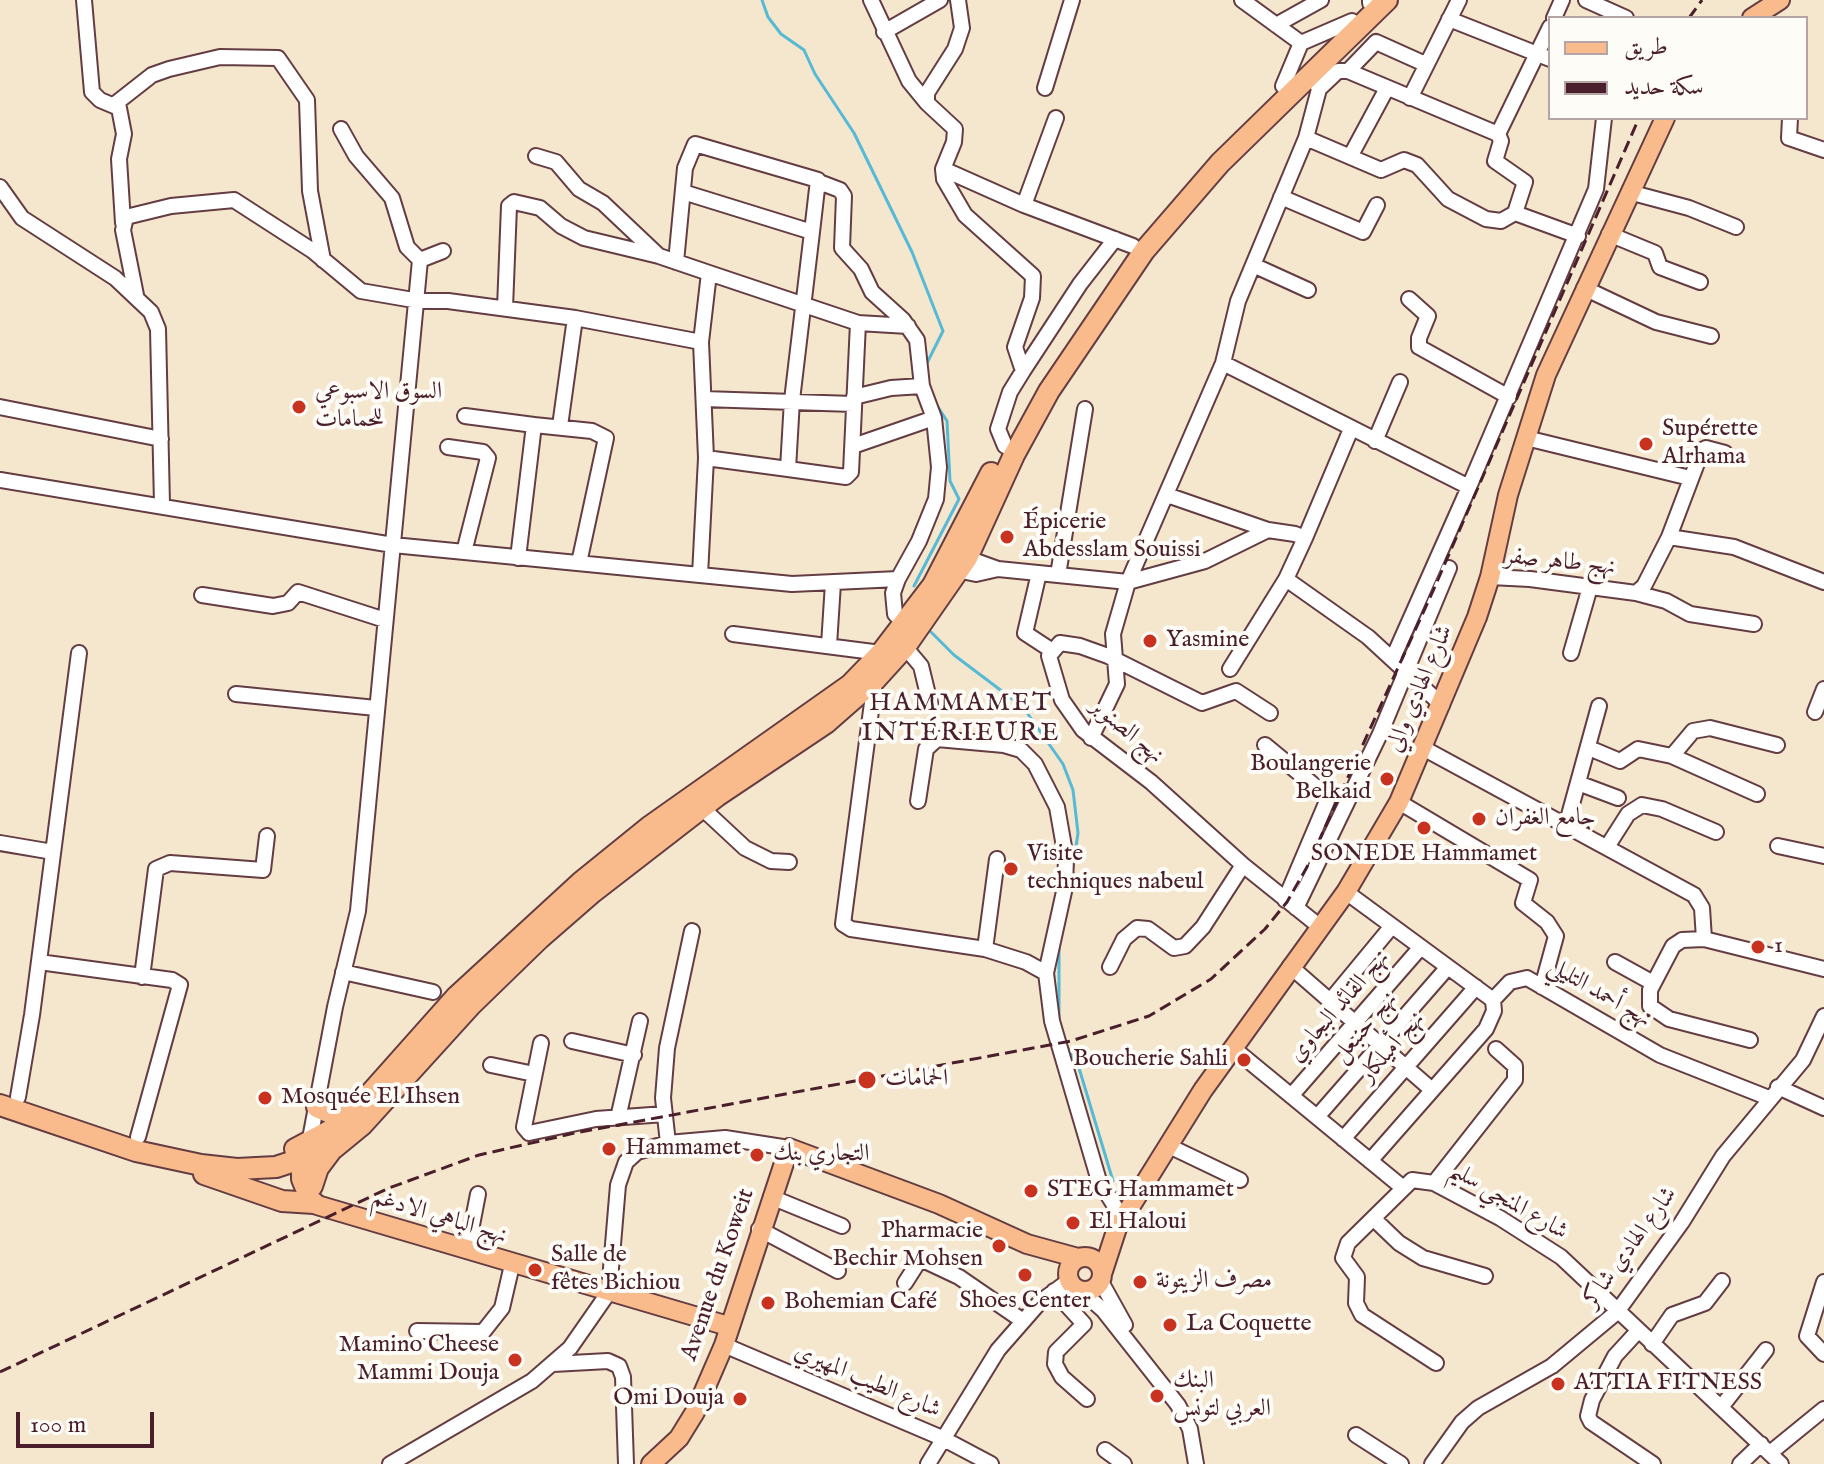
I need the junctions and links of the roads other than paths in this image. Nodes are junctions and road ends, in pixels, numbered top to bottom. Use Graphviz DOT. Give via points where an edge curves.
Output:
graph roads {
  1 [pos="84,0"];
  2 [pos="871,0"];
  3 [pos="940,0"];
  4 [pos="958,0"];
  5 [pos="1072,0"];
  6 [pos="1242,0"];
  7 [pos="1321,0"];
  8 [pos="1459,0"];
  9 [pos="1586,0"];
  10 [pos="1780,0"];
  11 [pos="1375,1"];
  12 [pos="1622,16"];
  13 [pos="1755,16"];
  14 [pos="1449,19"];
  15 [pos="1352,21"];
  16 [pos="1276,25"];
  17 [pos="884,32"];
  18 [pos="1548,37"];
  19 [pos="1301,43"];
  20 [pos="1544,57"];
  21 [pos="1425,64"];
  22 [pos="1339,66"];
  23 [pos="1316,81"];
  24 [pos="1283,86"];
  25 [pos="1045,88"];
  26 [pos="1386,90"];
  27 [pos="1410,98"];
  28 [pos="927,103"];
  29 [pos="115,104"];
  30 [pos="1056,118"];
  31 [pos="1604,120"];
  32 [pos="1664,120"];
  33 [pos="1790,120"];
  34 [pos="341,129"];
  35 [pos="1498,134"];
  36 [pos="1306,138"];
  37 [pos="1824,150"];
  38 [pos="1351,155"];
  39 [pos="536,156"];
  40 [pos="943,169"];
  41 [pos="819,182"];
  42 [pos="0,187"];
  43 [pos="683,192"];
  44 [pos="1629,192"];
  45 [pos="1281,197"];
  46 [pos="1024,205"];
  47 [pos="1377,205"];
  48 [pos="1515,213"];
  49 [pos="123,223"];
  50 [pos="1736,227"];
  51 [pos="812,232"];
  52 [pos="1609,234"];
  53 [pos="1578,236"];
  54 [pos="1124,243"];
  55 [pos="443,251"];
  56 [pos="659,256"];
  57 [pos="323,260"];
  58 [pos="420,260"];
  59 [pos="676,262"];
  60 [pos="1253,265"];
  61 [pos="709,273"];
  62 [pos="1700,282"];
  63 [pos="1584,288"];
  64 [pos="1308,290"];
  65 [pos="136,295"];
  66 [pos="1409,299"];
  67 [pos="419,301"];
  68 [pos="804,302"];
  69 [pos="505,308"];
  70 [pos="575,318"];
  71 [pos="858,323"];
  72 [pos="908,326"];
  73 [pos="1711,336"];
  74 [pos="701,342"];
  75 [pos="1223,363"];
  76 [pos="1023,371"];
  77 [pos="1400,382"];
  78 [pos="922,386"];
  79 [pos="1509,397"];
  80 [pos="704,399"];
  81 [pos="792,400"];
  82 [pos="854,400"];
  83 [pos="0,407"];
  84 [pos="1085,409"];
  85 [pos="465,416"];
  86 [pos="934,418"];
  87 [pos="534,425"];
  88 [pos="560,426"];
  89 [pos="1351,429"];
  90 [pos="1526,438"];
  91 [pos="161,439"];
  92 [pos="1375,441"];
  93 [pos="853,446"];
  94 [pos="1005,446"];
  95 [pos="448,447"];
  96 [pos="1725,453"];
  97 [pos="706,458"];
  98 [pos="788,469"];
  99 [pos="1690,478"];
  100 [pos="0,480"];
  101 [pos="1469,487"];
  102 [pos="1167,495"];
  103 [pos="162,504"];
  104 [pos="1268,530"];
  105 [pos="1669,537"];
  106 [pos="1305,538"];
  107 [pos="393,545"];
  108 [pos="464,552"];
  109 [pos="518,558"];
  110 [pos="956,562"];
  111 [pos="579,563"];
  112 [pos="1449,568"];
  113 [pos="1039,573"];
  114 [pos="700,575"];
  115 [pos="1058,575"];
  116 [pos="1490,577"];
  117 [pos="898,579"];
  118 [pos="1286,579"];
  119 [pos="1128,582"];
  120 [pos="1824,582"];
  121 [pos="833,583"];
  122 [pos="1590,587"];
  123 [pos="1636,593"];
  124 [pos="202,595"];
  125 [pos="385,620"];
  126 [pos="1754,624"];
  127 [pos="914,627"];
  128 [pos="733,634"];
  129 [pos="829,645"];
  130 [pos="1051,650"];
  131 [pos="79,653"];
  132 [pos="881,653"];
  133 [pos="1571,653"];
  134 [pos="1393,658"];
  135 [pos="1117,661"];
  136 [pos="1230,669"];
  137 [pos="1405,670"];
  138 [pos="875,680"];
  139 [pos="1824,689"];
  140 [pos="236,694"];
  141 [pos="930,703"];
  142 [pos="1442,705"];
  143 [pos="1599,706"];
  144 [pos="376,708"];
  145 [pos="1815,712"];
  146 [pos="1270,713"];
  147 [pos="1091,738"];
  148 [pos="1265,745"];
  149 [pos="1777,745"];
  150 [pos="1423,748"];
  151 [pos="1589,748"];
  152 [pos="1672,756"];
  153 [pos="1578,783"];
  154 [pos="1757,794"];
  155 [pos="1618,798"];
  156 [pos="918,801"];
  157 [pos="1399,802"];
  158 [pos="702,808"];
  159 [pos="1566,826"];
  160 [pos="1716,832"];
  161 [pos="267,836"];
  162 [pos="0,843"];
  163 [pos="1778,846"];
  164 [pos="1607,847"];
  165 [pos="53,852"];
  166 [pos="1824,856"];
  167 [pos="997,859"];
  168 [pos="789,862"];
  169 [pos="1243,865"];
  170 [pos="1346,892"];
  171 [pos="1290,904"];
  172 [pos="1319,926"];
  173 [pos="1392,926"];
  174 [pos="692,931"];
  175 [pos="1704,939"];
  176 [pos="1421,947"];
  177 [pos="985,949"];
  178 [pos="39,962"];
  179 [pos="1615,962"];
  180 [pos="1290,966"];
  181 [pos="1110,967"];
  182 [pos="1448,967"];
  183 [pos="1824,969"];
  184 [pos="343,972"];
  185 [pos="1046,973"];
  186 [pos="142,977"];
  187 [pos="1653,983"];
  188 [pos="1476,987"];
  189 [pos="1542,987"];
  190 [pos="433,992"];
  191 [pos="1493,1000"];
  192 [pos="1330,1001"];
  193 [pos="1824,1016"];
  194 [pos="640,1021"];
  195 [pos="1355,1023"];
  196 [pos="1750,1040"];
  197 [pos="572,1041"];
  198 [pos="541,1043"];
  199 [pos="1380,1044"];
  200 [pos="1233,1048"];
  201 [pos="1496,1049"];
  202 [pos="634,1055"];
  203 [pos="491,1065"];
  204 [pos="1406,1067"];
  205 [pos="534,1074"];
  206 [pos="1432,1090"];
  207 [pos="1774,1093"];
  208 [pos="1291,1096"];
  209 [pos="6,1097"];
  210 [pos="317,1107"];
  211 [pos="1824,1108"];
  212 [pos="356,1111"];
  213 [pos="665,1114"];
  214 [pos="1317,1117"];
  215 [pos="618,1118"];
  216 [pos="138,1137"];
  217 [pos="1343,1139"];
  218 [pos="668,1143"];
  219 [pos="1169,1146"];
  220 [pos="306,1148"];
  221 [pos="334,1148"];
  222 [pos="789,1148"];
  223 [pos="1370,1161"];
  224 [pos="178,1162"];
  225 [pos="1240,1180"];
  226 [pos="1434,1183"];
  227 [pos="1402,1187"];
  228 [pos="478,1194"];
  229 [pos="771,1197"];
  230 [pos="316,1198"];
  231 [pos="1375,1220"];
  232 [pos="1120,1224"];
  233 [pos="842,1226"];
  234 [pos="759,1229"];
  235 [pos="467,1251"];
  236 [pos="512,1265"];
  237 [pos="838,1271"];
  238 [pos="1072,1275"];
  239 [pos="1485,1276"];
  240 [pos="1101,1277"];
  241 [pos="1722,1281"];
  242 [pos="1824,1282"];
  243 [pos="905,1283"];
  244 [pos="609,1292"];
  245 [pos="1617,1312"];
  246 [pos="1023,1321"];
  247 [pos="728,1326"];
  248 [pos="417,1331"];
  249 [pos="1638,1331"];
  250 [pos="1652,1344"];
  251 [pos="724,1345"];
  252 [pos="1766,1350"];
  253 [pos="1824,1354"];
  254 [pos="1436,1363"];
  255 [pos="553,1364"];
  256 [pos="1087,1399"];
  257 [pos="1179,1404"];
  258 [pos="1722,1406"];
  259 [pos="1824,1409"];
  260 [pos="1356,1435"];
  261 [pos="942,1438"];
  262 [pos="1105,1450"];
  263 [pos="1771,1454"];
  264 [pos="390,1464"];
  265 [pos="626,1464"];
  266 [pos="651,1464"];
  267 [pos="928,1464"];
  268 [pos="991,1464"];
  269 [pos="1124,1464"];
  270 [pos="1193,1464"];
  271 [pos="1204,1464"];
  272 [pos="1401,1464"];
  273 [pos="1432,1464"];
  274 [pos="1653,1464"];
  275 [pos="1740,1464"];
  1 -- 29 [label="street" via="92,92"];
  2 -- 17 [label="street"];
  3 -- 17 [label="street"];
  4 -- 28 [label="street" via="962,28 950,61 927,93"];
  5 -- 25 [label="street"];
  6 -- 16 [label="street"];
  7 -- 16 [label="street"];
  8 -- 14 [label="street"];
  9 -- 12 [label="street"];
  10 -- 13 [label="main road"];
  11 -- 15 [label="highway"];
  11 -- 22 [label="highway"];
  14 -- 20 [label="street"];
  14 -- 21 [label="street"];
  15 -- 19 [label="street"];
  15 -- 24 [label="highway"];
  16 -- 19 [label="street"];
  17 -- 28 [label="street"];
  18 -- 20 [label="street"];
  19 -- 24 [label="street"];
  20 -- 35 [label="street"];
  21 -- 22 [label="street" via="1376,42"];
  21 -- 27 [label="street"];
  22 -- 23 [label="highway"];
  22 -- 26 [label="street"];
  23 -- 36 [label="street"];
  23 -- 110 [label="highway" via="1184,203 1119,285 1034,417"];
  24 -- 54 [label="highway"];
  26 -- 27 [label="street"];
  26 -- 38 [label="street"];
  27 -- 35 [label="street"];
  28 -- 40 [label="street" via="955,129"];
  29 -- 49 [label="street" via="124,134 119,159"];
  29 -- 57 [label="street" via="152,75 169,69 220,57 278,58 307,100 310,191"];
  30 -- 46 [label="street"];
  31 -- 53 [label="street" via="1598,183"];
  32 -- 44 [label="main road, شارع الهادي والي"];
  33 -- 37 [label="street" via="1789,138"];
  34 -- 58 [label="street" via="392,198 407,247"];
  35 -- 48 [label="street" via="1497,164 1525,182"];
  36 -- 38 [label="street"];
  36 -- 45 [label="street"];
  38 -- 48 [label="street" via="1381,170 1402,160 1417,165 1448,199 1486,219 1501,221"];
  39 -- 56 [label="street" via="556,162 579,189 603,203"];
  40 -- 46 [label="street"];
  40 -- 76 [label="street" via="965,215 1033,276 1032,298 1015,347"];
  41 -- 43 [label="street" via="695,144 688,155"];
  41 -- 51 [label="street"];
  41 -- 72 [label="street" via="844,196 842,248 872,292"];
  42 -- 65 [label="street" via="35,228"];
  43 -- 51 [label="street"];
  43 -- 59 [label="street"];
  44 -- 50 [label="street"];
  44 -- 52 [label="main road, شارع الهادي والي"];
  45 -- 47 [label="street" via="1363,232"];
  45 -- 60 [label="street"];
  46 -- 54 [label="street"];
  48 -- 53 [label="street"];
  49 -- 57 [label="street" via="135,213 234,200"];
  49 -- 65 [label="street"];
  51 -- 68 [label="street"];
  52 -- 62 [label="street" via="1655,253 1660,267"];
  52 -- 63 [label="main road, شارع الهادي والي"];
  53 -- 79 [label="street"];
  54 -- 76 [label="street" via="1080,284"];
  54 -- 94 [label="highway"];
  55 -- 58 [label="street"];
  56 -- 59 [label="street"];
  56 -- 69 [label="street" via="584,238 540,208 512,203"];
  57 -- 67 [label="street" via="361,291"];
  58 -- 67 [label="street"];
  59 -- 61 [label="street"];
  60 -- 64 [label="street"];
  60 -- 75 [label="street" via="1231,323"];
  61 -- 68 [label="street"];
  61 -- 74 [label="street"];
  63 -- 73 [label="street" via="1656,322"];
  63 -- 90 [label="main road, شارع الهادي والي" via="1546,375"];
  65 -- 91 [label="street" via="158,329"];
  66 -- 79 [label="street" via="1428,316 1419,347"];
  67 -- 69 [label="street"];
  67 -- 107 [label="street"];
  68 -- 71 [label="street"];
  68 -- 81 [label="street"];
  69 -- 70 [label="street"];
  70 -- 74 [label="street"];
  70 -- 88 [label="street"];
  71 -- 72 [label="street"];
  71 -- 82 [label="street"];
  72 -- 78 [label="street" via="921,353"];
  74 -- 80 [label="street"];
  75 -- 89 [label="street"];
  75 -- 102 [label="street"];
  76 -- 94 [label="street" via="998,429"];
  77 -- 92 [label="street"];
  78 -- 82 [label="street" via="891,388"];
  78 -- 86 [label="street"];
  79 -- 101 [label="street"];
  80 -- 81 [label="street"];
  80 -- 97 [label="street"];
  81 -- 82 [label="street"];
  81 -- 98 [label="street"];
  82 -- 93 [label="street"];
  83 -- 91 [label="street"];
  84 -- 115 [label="street"];
  85 -- 87 [label="street"];
  86 -- 93 [label="street"];
  86 -- 117 [label="street" via="936,499"];
  87 -- 88 [label="street"];
  87 -- 109 [label="street"];
  88 -- 111 [label="street" via="606,438"];
  89 -- 92 [label="street"];
  89 -- 106 [label="street"];
  90 -- 99 [label="street"];
  90 -- 116 [label="main road, شارع الهادي والي"];
  91 -- 103 [label="street"];
  92 -- 101 [label="street"];
  93 -- 98 [label="street" via="846,477"];
  94 -- 110 [label="highway"];
  95 -- 108 [label="street" via="483,452 488,458"];
  96 -- 99 [label="street, نهج طاهر صفر" via="1704,449"];
  97 -- 98 [label="street"];
  97 -- 114 [label="street"];
  99 -- 105 [label="street, نهج طاهر صفر"];
  100 -- 103 [label="street"];
  101 -- 134 [label="street"];
  102 -- 104 [label="street"];
  102 -- 119 [label="street"];
  103 -- 107 [label="street"];
  104 -- 106 [label="street"];
  104 -- 119 [label="street" via="1205,561"];
  105 -- 120 [label="street" via="1734,547"];
  105 -- 123 [label="street, نهج طاهر صفر"];
  106 -- 118 [label="street"];
  107 -- 108 [label="street"];
  107 -- 125 [label="street"];
  108 -- 109 [label="street"];
  109 -- 111 [label="street"];
  110 -- 113 [label="street" via="976,574 998,569"];
  110 -- 127 [label="highway"];
  111 -- 114 [label="street"];
  112 -- 137 [label="street"];
  113 -- 115 [label="street"];
  113 -- 130 [label="street" via="1025,633"];
  114 -- 121 [label="street"];
  115 -- 119 [label="street"];
  116 -- 122 [label="street, نهج طاهر صفر"];
  116 -- 142 [label="main road, شارع الهادي والي"];
  117 -- 121 [label="street"];
  117 -- 127 [label="street" via="894,600"];
  118 -- 134 [label="street"];
  118 -- 136 [label="street"];
  119 -- 135 [label="street" via="1113,634"];
  121 -- 129 [label="street"];
  122 -- 123 [label="street, نهج طاهر صفر"];
  122 -- 133 [label="street"];
  123 -- 126 [label="street" via="1690,614"];
  124 -- 125 [label="street" via="273,606 288,603 298,592"];
  125 -- 144 [label="street"];
  127 -- 132 [label="highway"];
  127 -- 138 [label="highway"];
  127 -- 141 [label="street"];
  128 -- 129 [label="street"];
  129 -- 132 [label="street"];
  130 -- 135 [label="street, نهج الصنوبر" via="1067,644"];
  130 -- 147 [label="street, نهج الصنوبر" via="1048,662 1062,700"];
  131 -- 165 [label="street"];
  132 -- 212 [label="highway" via="816,711 649,827 548,910 457,996"];
  134 -- 137 [label="street"];
  135 -- 146 [label="street, نهج الصنوبر" via="1202,703 1240,692"];
  135 -- 147 [label="street" via="1117,684"];
  137 -- 142 [label="street"];
  137 -- 171 [label="street" via="1339,823"];
  138 -- 158 [label="highway" via="826,723"];
  138 -- 177 [label="street" via="843,924"];
  139 -- 145 [label="street"];
  140 -- 144 [label="street"];
  142 -- 150 [label="main road, شارع الهادي والي"];
  143 -- 151 [label="street"];
  144 -- 184 [label="street" via="358,911"];
  147 -- 169 [label="street, نهج الصنوبر" via="1160,790"];
  148 -- 171 [label="street" via="1327,801"];
  149 -- 152 [label="street" via="1702,728"];
  150 -- 157 [label="main road, شارع الهادي والي"];
  150 -- 159 [label="street"];
  151 -- 152 [label="street" via="1620,761 1638,749"];
  151 -- 153 [label="street"];
  152 -- 154 [label="street"];
  153 -- 155 [label="street"];
  153 -- 159 [label="street"];
  156 -- 185 [label="street" via="932,740 1014,747 1035,764 1057,807 1066,858 1063,899"];
  157 -- 170 [label="main road, شارع الهادي والي"];
  157 -- 189 [label="street" via="1530,880 1523,903 1556,936"];
  158 -- 168 [label="street" via="745,848 771,861"];
  158 -- 221 [label="highway" via="539,939"];
  159 -- 164 [label="street"];
  160 -- 164 [label="street" via="1642,805 1628,814"];
  161 -- 186 [label="street" via="263,870 170,863 156,869"];
  162 -- 165 [label="street"];
  163 -- 166 [label="street"];
  164 -- 175 [label="street" via="1694,895 1702,908"];
  165 -- 178 [label="street"];
  167 -- 177 [label="street"];
  169 -- 171 [label="street, نهج الصنوبر"];
  169 -- 181 [label="street" via="1185,946 1174,948 1148,929 1137,928 1124,939"];
  170 -- 172 [label="main road, شارع الهادي والي"];
  170 -- 173 [label="street"];
  171 -- 172 [label="street, نهج الصنوبر"];
  172 -- 180 [label="main road, شارع الهادي والي"];
  173 -- 176 [label="street"];
  173 -- 192 [label="street"];
  174 -- 213 [label="street" via="667,1048"];
  175 -- 183 [label="street"];
  175 -- 187 [label="street" via="1673,946"];
  176 -- 182 [label="street"];
  176 -- 195 [label="street, نهج القائد البجاوي"];
  177 -- 185 [label="street"];
  178 -- 186 [label="street"];
  178 -- 209 [label="street"];
  179 -- 187 [label="street"];
  180 -- 192 [label="street"];
  180 -- 200 [label="main road, شارع الهادي والي"];
  182 -- 188 [label="street"];
  182 -- 199 [label="street, نهج حنبعل"];
  184 -- 190 [label="street"];
  184 -- 210 [label="street"];
  185 -- 232 [label="street" via="1060,1055 1094,1165"];
  186 -- 216 [label="street" via="176,981 181,988"];
  187 -- 196 [label="street" via="1648,1002 1659,1014"];
  188 -- 191 [label="street"];
  188 -- 204 [label="street, نهج أميلكار"];
  189 -- 191 [label="street, نهج أحمد التليلي" via="1515,978"];
  189 -- 207 [label="street, نهج أحمد التليلي" via="1660,1055"];
  191 -- 206 [label="street" via="1486,1029"];
  192 -- 195 [label="street"];
  193 -- 207 [label="street, شارع الهادي شاكر" via="1809,1051"];
  194 -- 202 [label="street"];
  195 -- 199 [label="street"];
  195 -- 208 [label="street, نهج القائد البجاوي"];
  197 -- 202 [label="street"];
  198 -- 205 [label="street"];
  199 -- 204 [label="street"];
  199 -- 214 [label="street, نهج حنبعل"];
  200 -- 208 [label="street"];
  200 -- 219 [label="main road, شارع الهادي والي"];
  201 -- 226 [label="street" via="1515,1066 1515,1080"];
  202 -- 215 [label="street"];
  203 -- 205 [label="street"];
  204 -- 206 [label="street"];
  204 -- 217 [label="street, نهج أميلكار"];
  205 -- 215 [label="street" via="524,1127 529,1133"];
  206 -- 223 [label="street"];
  207 -- 211 [label="street, نهج أحمد التليلي"];
  207 -- 245 [label="street, شارع الهادي شاكر" via="1723,1156"];
  208 -- 214 [label="street"];
  209 -- 216 [label="highway"];
  209 -- 224 [label="highway"];
  210 -- 212 [label="highway" via="333,1114"];
  210 -- 220 [label="street"];
  212 -- 220 [label="highway"];
  213 -- 215 [label="street"];
  213 -- 218 [label="street"];
  214 -- 217 [label="street"];
  216 -- 220 [label="highway" via="221,1159 254,1159"];
  217 -- 223 [label="street"];
  218 -- 222 [label="street" via="725,1138"];
  218 -- 244 [label="street" via="637,1152 620,1174"];
  219 -- 225 [label="street"];
  219 -- 232 [label="main road, شارع الهادي والي"];
  220 -- 221 [label="highway"];
  220 -- 224 [label="highway" via="247,1169"];
  220 -- 230 [label="main road"];
  221 -- 230 [label="highway" via="318,1168"];
  222 -- 229 [label="main road, Avenue du Koweit"];
  222 -- 238 [label="main road" via="939,1204 1027,1244"];
  223 -- 227 [label="street"];
  224 -- 230 [label="highway" via="282,1201"];
  226 -- 227 [label="street, شارع المنجي سليم" via="1412,1180"];
  226 -- 245 [label="street, شارع المنجي سليم" via="1561,1257"];
  227 -- 231 [label="street"];
  228 -- 235 [label="street"];
  229 -- 233 [label="street"];
  229 -- 234 [label="main road, Avenue du Koweit"];
  230 -- 235 [label="main road, نهج الباهي الادغم"];
  231 -- 239 [label="street" via="1423,1258"];
  231 -- 254 [label="street" via="1343,1253 1358,1282 1358,1310"];
  232 -- 238 [label="main road"];
  232 -- 240 [label="main road"];
  234 -- 237 [label="street"];
  234 -- 247 [label="main road, Avenue du Koweit"];
  235 -- 236 [label="main road, نهج الباهي الادغم"];
  236 -- 244 [label="main road, نهج الباهي الادغم"];
  236 -- 248 [label="street" via="502,1308 483,1332"];
  238 -- 240 [label="main road" via="1091,1289"];
  238 -- 240 [label="main road" via="1097,1262"];
  238 -- 246 [label="street"];
  238 -- 256 [label="street" via="1084,1324 1056,1352 1055,1364"];
  238 -- 257 [label="street" via="1127,1338 1135,1359"];
  240 -- 257 [label="street" via="1122,1321"];
  241 -- 250 [label="street" via="1705,1303 1672,1315"];
  242 -- 253 [label="street" via="1807,1336"];
  243 -- 246 [label="street" via="919,1261 925,1261 959,1277"];
  244 -- 247 [label="main road, نهج الباهي الادغم"];
  244 -- 255 [label="street"];
  245 -- 249 [label="street, شارع المنجي سليم"];
  245 -- 273 [label="street, شارع الهادي شاكر" via="1552,1366 1478,1408"];
  246 -- 261 [label="street" via="998,1350"];
  247 -- 251 [label="main road, Avenue du Koweit"];
  249 -- 250 [label="street, شارع المنجي سليم"];
  249 -- 274 [label="street" via="1615,1356 1588,1416"];
  250 -- 258 [label="street, شارع المنجي سليم"];
  251 -- 261 [label="street, شارع الطيب المهيري"];
  251 -- 266 [label="main road, Avenue du Koweit" via="688,1426"];
  252 -- 258 [label="street"];
  255 -- 264 [label="street"];
  255 -- 265 [label="street" via="608,1361 619,1366"];
  257 -- 270 [label="street"];
  257 -- 271 [label="street" via="1197,1429"];
  258 -- 263 [label="street, شارع المنجي سليم"];
  259 -- 263 [label="street"];
  260 -- 272 [label="street"];
  261 -- 267 [label="street"];
  261 -- 268 [label="street, شارع الطيب المهيري"];
  262 -- 269 [label="street"];
  263 -- 275 [label="street"];
}
